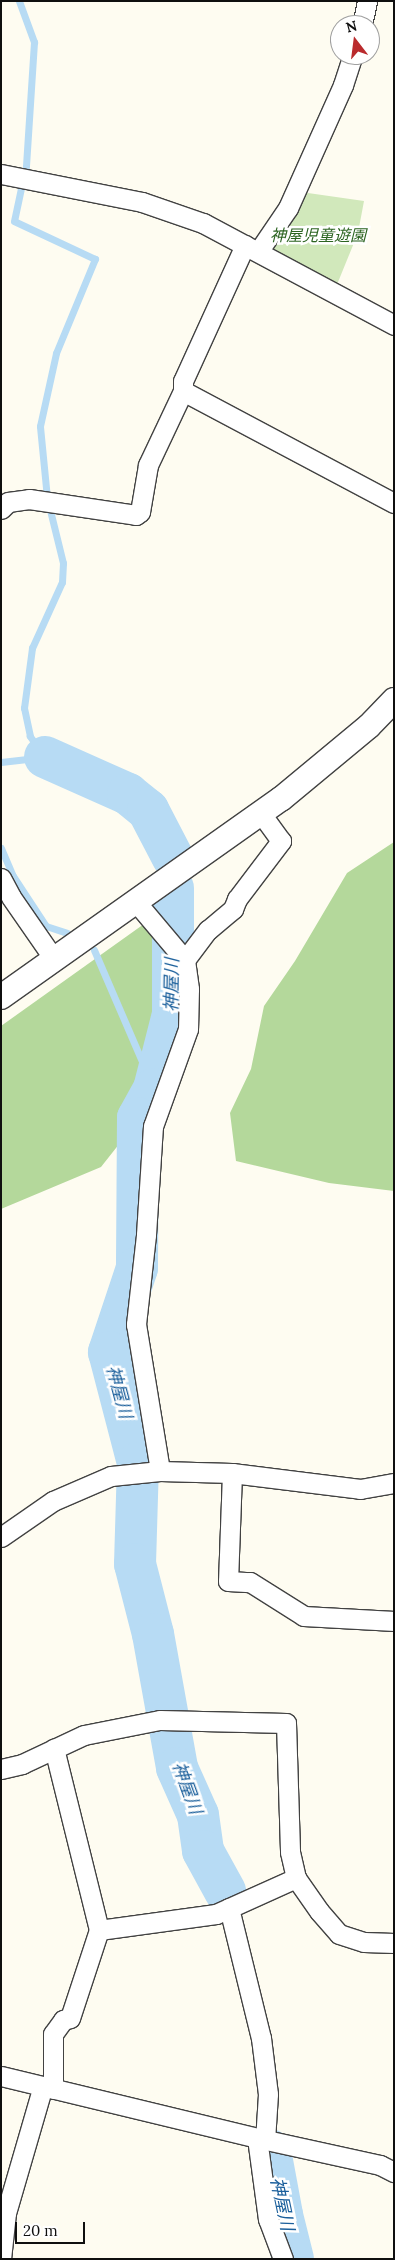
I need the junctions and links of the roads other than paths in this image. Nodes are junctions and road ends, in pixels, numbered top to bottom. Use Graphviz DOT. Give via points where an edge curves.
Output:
graph roads {
  1 [pos="368,1"];
  2 [pos="364,15"];
  3 [pos="350,65"];
  4 [pos="1,174"];
  5 [pos="251,249"];
  6 [pos="394,325"];
  7 [pos="183,391"];
  8 [pos="394,502"];
  9 [pos="1,509"];
  10 [pos="394,700"];
  11 [pos="261,813"];
  12 [pos="1,878"];
  13 [pos="6,901"];
  14 [pos="136,902"];
  15 [pos="177,951"];
  16 [pos="54,959"];
  17 [pos="1,997"];
  18 [pos="160,1471"];
  19 [pos="232,1473"];
  20 [pos="394,1483"];
  21 [pos="1,1537"];
  22 [pos="394,1621"];
  23 [pos="54,1748"];
  24 [pos="1,1769"];
  25 [pos="296,1878"];
  26 [pos="229,1908"];
  27 [pos="99,1930"];
  28 [pos="394,1943"];
  29 [pos="1,2076"];
  30 [pos="48,2087"];
  31 [pos="261,2139"];
  32 [pos="394,2172"];
  33 [pos="1,2259"];
  34 [pos="283,2259"];
  1 -- 2 [label="street"];
  3 -- 5 [label="street" via="288,208"];
  4 -- 5 [label="street" via="142,202 203,223"];
  5 -- 6 [label="street"];
  5 -- 7 [label="street" via="183,381"];
  7 -- 8 [label="street"];
  7 -- 9 [label="street" via="148,464 140,512 136,515 29,500 8,502"];
  10 -- 11 [label="street" via="369,726"];
  11 -- 14 [label="street"];
  11 -- 15 [label="street" via="281,841 233,909"];
  12 -- 13 [label="street"];
  13 -- 16 [label="street"];
  14 -- 15 [label="street"];
  14 -- 16 [label="street"];
  15 -- 18 [label="street" via="189,989 188,1029 153,1126 136,1324"];
  16 -- 17 [label="street"];
  18 -- 19 [label="street"];
  18 -- 21 [label="street" via="111,1476 53,1501"];
  19 -- 20 [label="street" via="360,1489"];
  19 -- 22 [label="street" via="228,1581 250,1582 304,1616"];
  23 -- 24 [label="street" via="22,1764"];
  23 -- 25 [label="street" via="84,1735 160,1720 286,1723 290,1852"];
  23 -- 27 [label="street"];
  25 -- 26 [label="street"];
  25 -- 28 [label="street" via="339,1934 364,1942"];
  26 -- 27 [label="street" via="216,1914"];
  26 -- 31 [label="street" via="261,2038 268,2094"];
  27 -- 30 [label="street" via="70,2018 63,2020 53,2034"];
  29 -- 30 [label="street"];
  30 -- 31 [label="street"];
  30 -- 33 [label="street" via="6,2213"];
  31 -- 32 [label="street" via="380,2164"];
  31 -- 34 [label="street" via="268,2219"];
}
